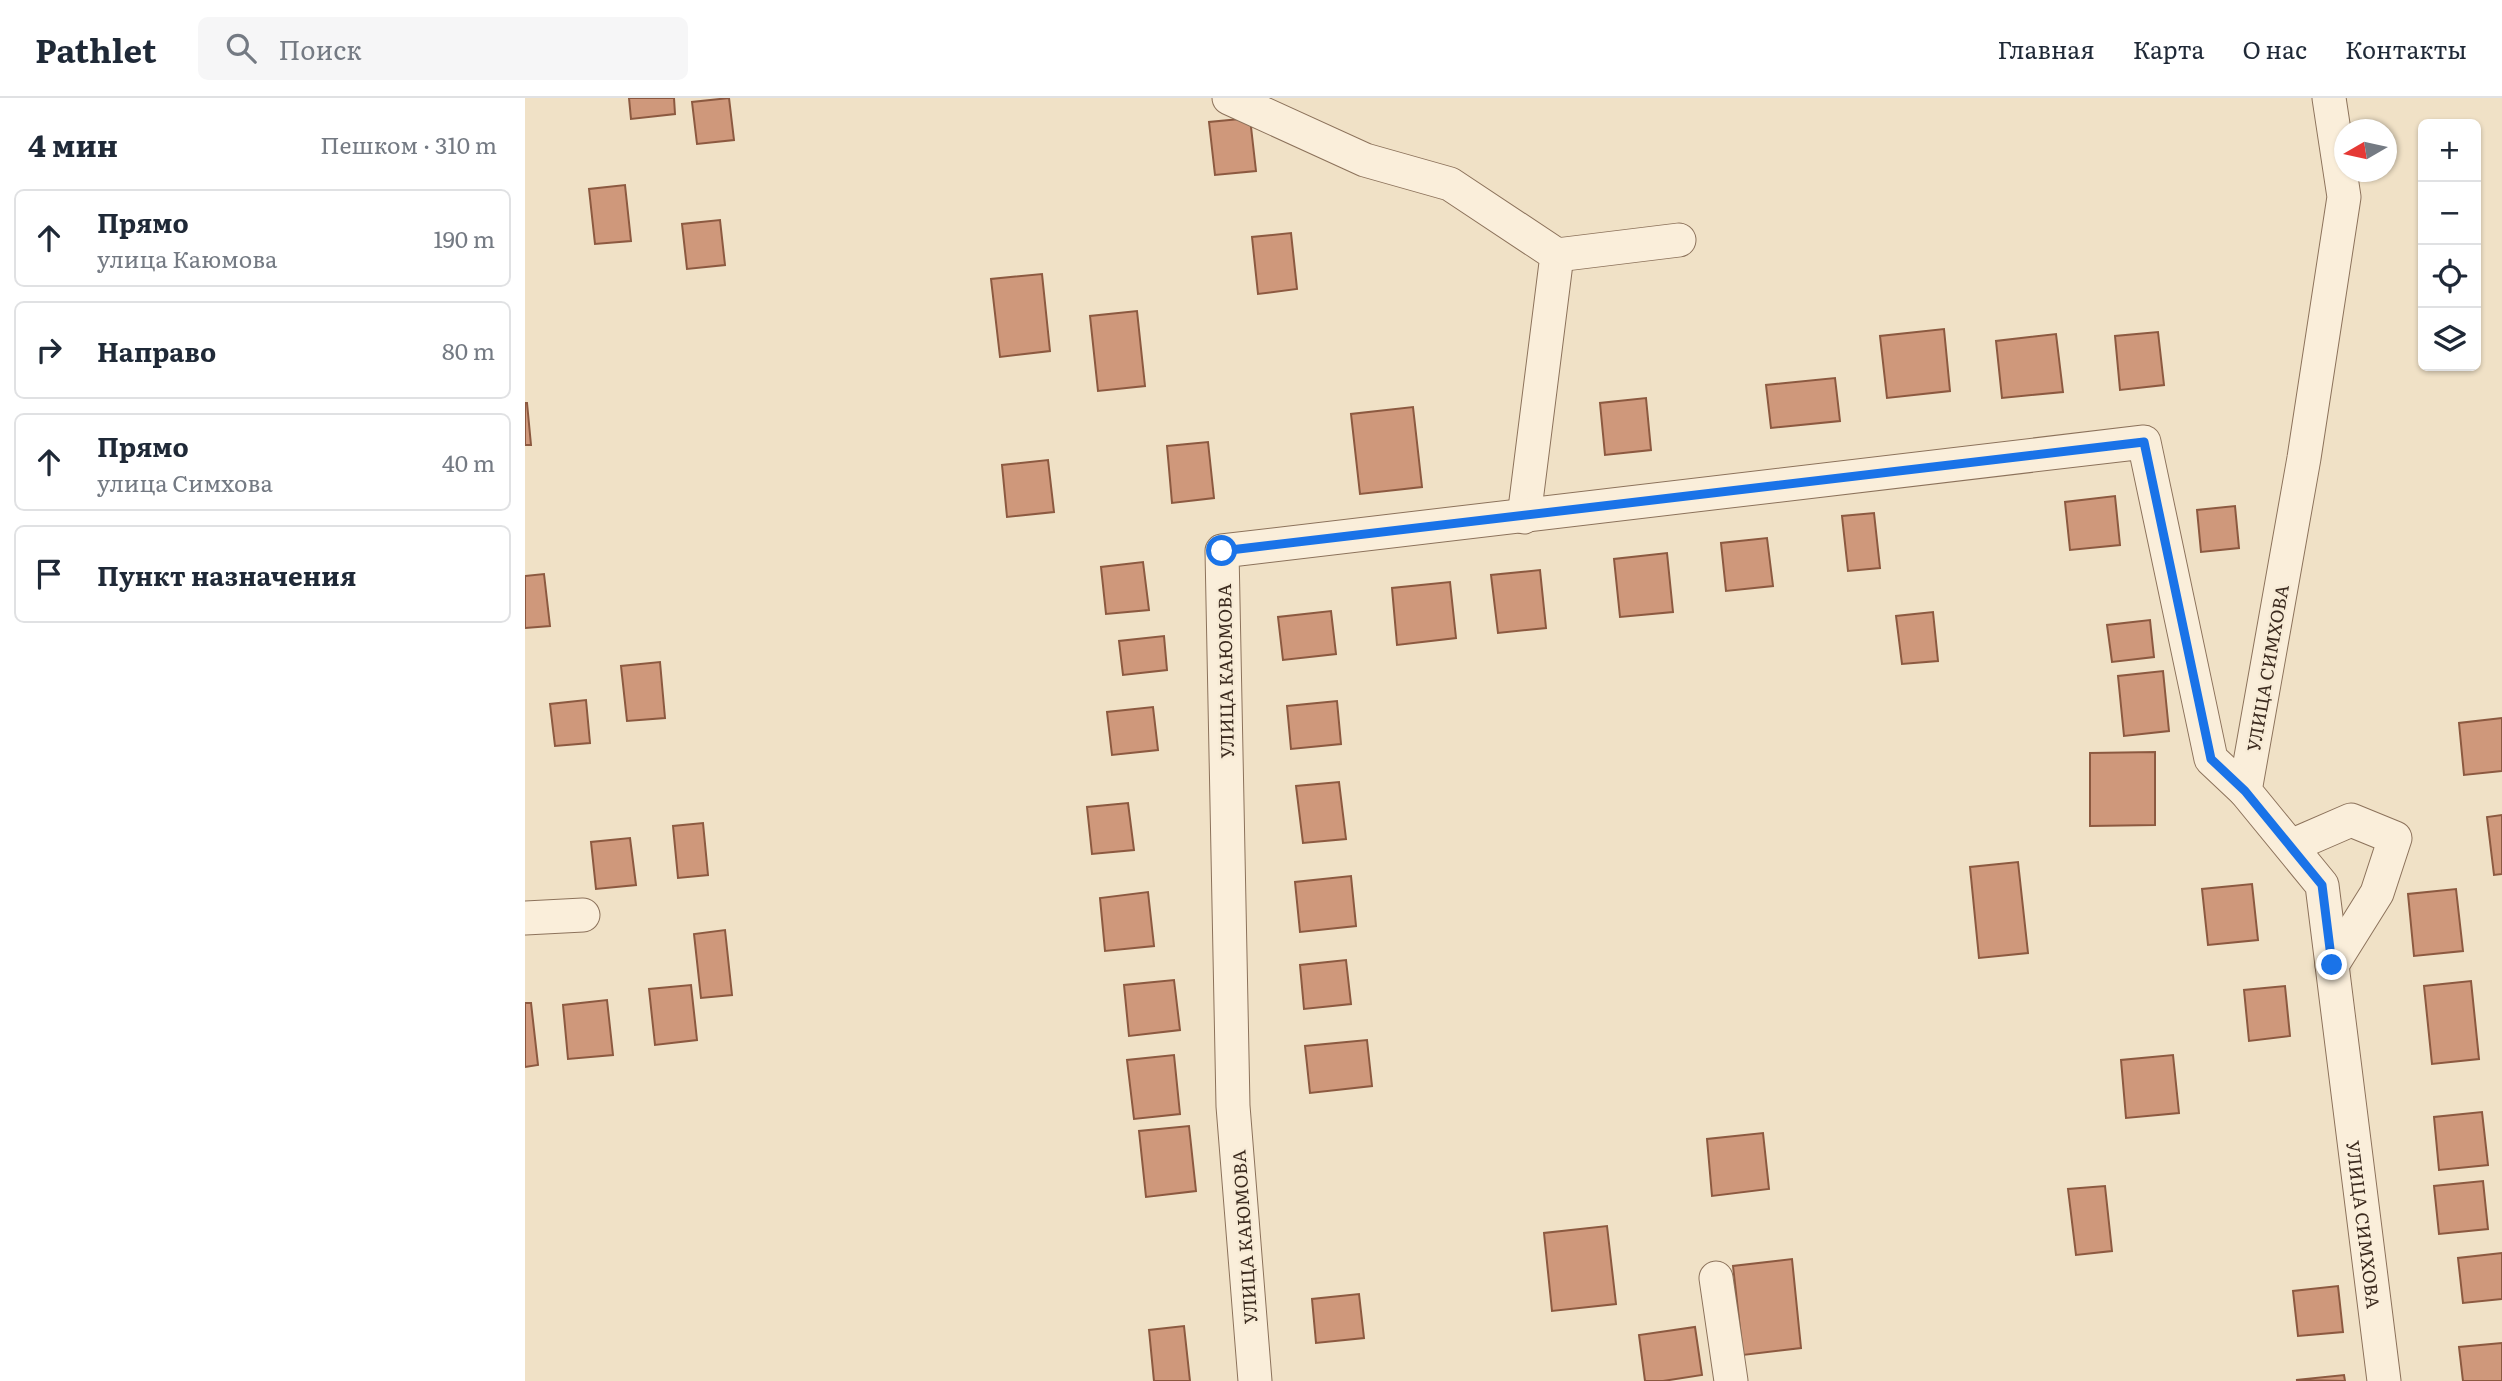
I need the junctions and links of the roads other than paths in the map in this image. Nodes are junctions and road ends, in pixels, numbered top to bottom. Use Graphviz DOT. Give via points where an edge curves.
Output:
graph roads {
  1 [pos="1229,98"];
  2 [pos="2329,98"];
  3 [pos="1679,240"];
  4 [pos="1557,255"];
  5 [pos="1524,517"];
  6 [pos="2245,791"];
  7 [pos="2291,846"];
  8 [pos="583,915"];
  9 [pos="525,918"];
  10 [pos="2332,965"];
  11 [pos="1716,1278"];
  12 [pos="1255,1381"];
  13 [pos="1731,1381"];
  14 [pos="2384,1381"];
  1 -- 4 [label="street" via="1365,160 1450,184"];
  2 -- 6 [label="street, УЛИЦА СИМХОВА" via="2344,197"];
  3 -- 4 [label="street"];
  4 -- 5 [label="street"];
  5 -- 6 [label="street, УЛИЦА КАЮМОВА" via="2144,442 2211,759"];
  5 -- 12 [label="street, УЛИЦА КАЮМОВА" via="1222,551 1233,1106"];
  6 -- 7 [label="street, УЛИЦА СИМХОВА"];
  7 -- 10 [label="street, УЛИЦА СИМХОВА" via="2322,885"];
  7 -- 10 [label="street" via="2351,820 2395,838 2377,893"];
  8 -- 9 [label="street"];
  10 -- 14 [label="street, УЛИЦА СИМХОВА"];
  11 -- 13 [label="street"];
}
